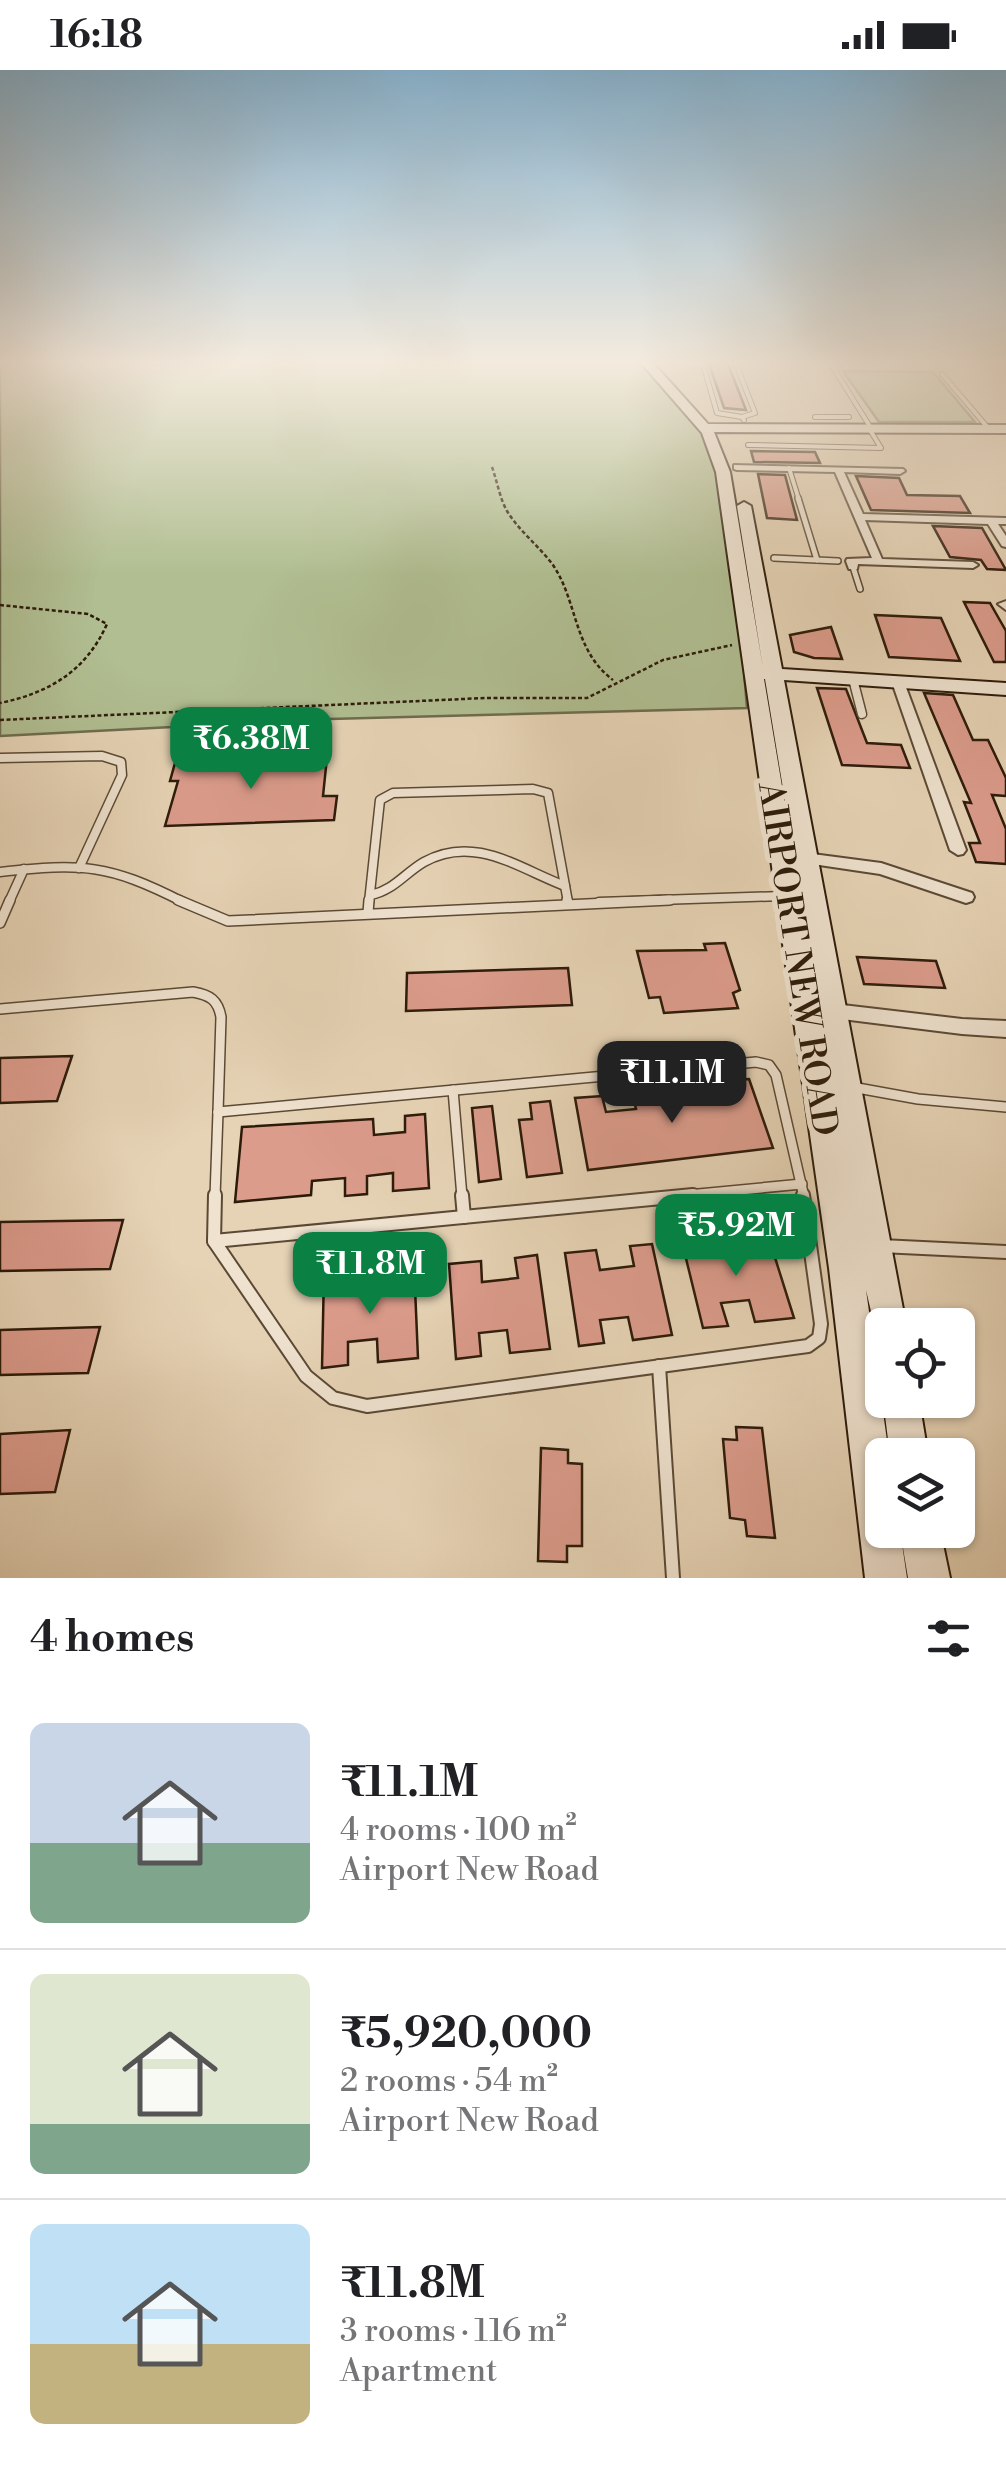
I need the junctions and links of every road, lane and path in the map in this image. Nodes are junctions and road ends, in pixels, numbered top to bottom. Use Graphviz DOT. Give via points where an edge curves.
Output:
graph roads {
  1 [pos="713,434"];
  2 [pos="719,434"];
  3 [pos="874,434"];
  4 [pos="742,456"];
  5 [pos="492,466"];
  6 [pos="788,468"];
  7 [pos="838,470"];
  8 [pos="900,471"];
  9 [pos="859,517"];
  10 [pos="991,521"];
  11 [pos="1006,522"];
  12 [pos="1006,544"];
  13 [pos="774,558"];
  14 [pos="817,560"];
  15 [pos="838,560"];
  16 [pos="878,561"];
  17 [pos="974,565"];
  18 [pos="853,567"];
  19 [pos="860,589"];
  20 [pos="0,605"];
  21 [pos="751,641"];
  22 [pos="765,674"];
  23 [pos="853,679"];
  24 [pos="615,681"];
  25 [pos="898,682"];
  26 [pos="1006,689"];
  27 [pos="0,703"];
  28 [pos="862,714"];
  29 [pos="0,720"];
  30 [pos="0,758"];
  31 [pos="958,850"];
  32 [pos="806,858"];
  33 [pos="79,868"];
  34 [pos="24,870"];
  35 [pos="0,872"];
  36 [pos="565,886"];
  37 [pos="372,896"];
  38 [pos="787,896"];
  39 [pos="966,896"];
  40 [pos="568,904"];
  41 [pos="368,913"];
  42 [pos="0,923"];
  43 [pos="0,1009"];
  44 [pos="834,1012"];
  45 [pos="1006,1029"];
  46 [pos="848,1087"];
  47 [pos="453,1090"];
  48 [pos="1006,1107"];
  49 [pos="216,1112"];
  50 [pos="802,1184"];
  51 [pos="464,1217"];
  52 [pos="214,1241"];
  53 [pos="877,1246"];
  54 [pos="1006,1252"];
  55 [pos="886,1308"];
  56 [pos="659,1366"];
  57 [pos="923,1548"];
  58 [pos="673,1578"];
  59 [pos="886,1578"];
  60 [pos="929,1578"];
  1 -- 21 [label="main road, AIRPORT NEW ROAD"];
  2 -- 4 [label="main road, AIRPORT NEW ROAD"];
  3 -- 4 [label="lane" via="881,448"];
  4 -- 6 [label="street"];
  4 -- 22 [label="main road, AIRPORT NEW ROAD"];
  5 -- 24 [label="path" via="506,510 555,568 580,641"];
  6 -- 7 [label="street"];
  6 -- 14 [label="lane"];
  7 -- 8 [label="street"];
  7 -- 9 [label="street"];
  9 -- 10 [label="street"];
  9 -- 16 [label="street"];
  10 -- 11 [label="street"];
  10 -- 12 [label="street"];
  13 -- 14 [label="lane"];
  14 -- 15 [label="lane"];
  16 -- 17 [label="street"];
  16 -- 18 [label="street" via="851,561"];
  18 -- 19 [label="lane"];
  20 -- 27 [label="path" via="88,614 107,624 75,675"];
  21 -- 22 [label="main road, AIRPORT NEW ROAD"];
  21 -- 24 [label="path" via="662,660"];
  22 -- 23 [label="main road"];
  22 -- 32 [label="main road, AIRPORT NEW ROAD"];
  22 -- 38 [label="main road, AIRPORT NEW ROAD"];
  23 -- 25 [label="main road"];
  23 -- 28 [label="lane"];
  24 -- 29 [label="path" via="587,698"];
  25 -- 26 [label="main road"];
  25 -- 31 [label="street"];
  30 -- 33 [label="lane" via="102,756 122,762"];
  32 -- 39 [label="street" via="881,869"];
  32 -- 44 [label="main road, AIRPORT NEW ROAD"];
  33 -- 34 [label="lane"];
  33 -- 41 [label="lane" via="123,874 228,921"];
  34 -- 35 [label="lane"];
  34 -- 42 [label="lane"];
  36 -- 37 [label="lane" via="498,853 451,852"];
  36 -- 37 [label="lane" via="548,793 393,793 378,806"];
  36 -- 40 [label="lane"];
  37 -- 41 [label="lane"];
  38 -- 40 [label="lane"];
  38 -- 59 [label="main road, AIRPORT NEW ROAD"];
  40 -- 41 [label="lane"];
  43 -- 49 [label="lane" via="208,995 220,1004 221,1017"];
  44 -- 45 [label="street"];
  44 -- 46 [label="main road, AIRPORT NEW ROAD"];
  46 -- 48 [label="lane"];
  46 -- 53 [label="main road, AIRPORT NEW ROAD"];
  47 -- 49 [label="lane"];
  47 -- 50 [label="lane" via="768,1064"];
  47 -- 51 [label="lane"];
  49 -- 52 [label="lane"];
  50 -- 51 [label="lane"];
  50 -- 56 [label="lane" via="819,1338 808,1346"];
  51 -- 52 [label="lane"];
  52 -- 56 [label="lane" via="306,1376 322,1395 343,1404"];
  53 -- 54 [label="lane"];
  53 -- 55 [label="main road, AIRPORT NEW ROAD"];
  56 -- 58 [label="lane"];
  57 -- 60 [label="main road"];
}
